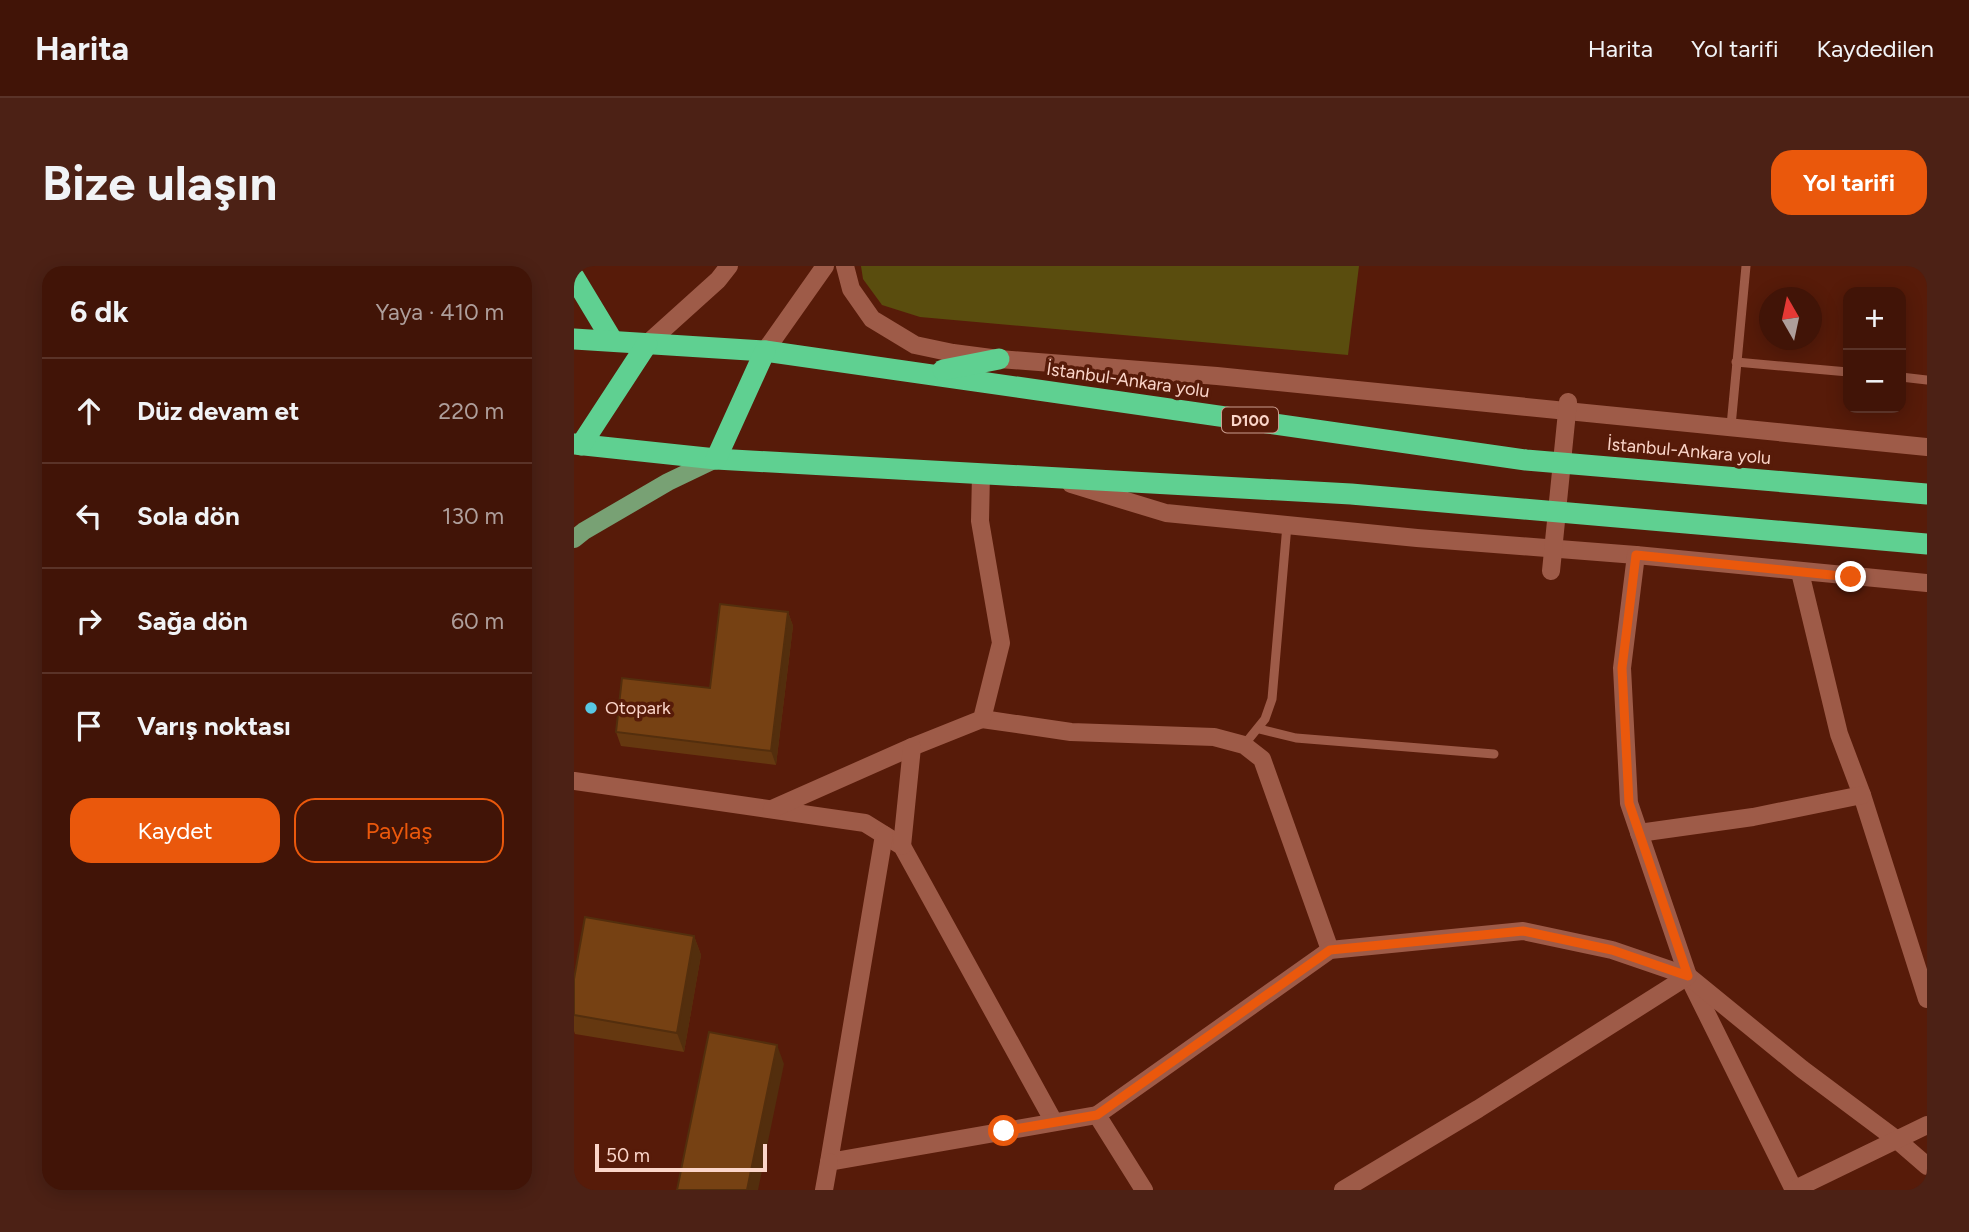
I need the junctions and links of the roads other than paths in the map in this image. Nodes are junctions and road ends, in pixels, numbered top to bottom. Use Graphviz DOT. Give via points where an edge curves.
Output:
graph roads {
  1 [pos="729,266"];
  2 [pos="825,266"];
  3 [pos="845,266"];
  4 [pos="1746,266"];
  5 [pos="574,277"];
  6 [pos="574,339"];
  7 [pos="612,340"];
  8 [pos="647,344"];
  9 [pos="765,351"];
  10 [pos="999,359"];
  11 [pos="1736,362"];
  12 [pos="1843,372"];
  13 [pos="924,373"];
  14 [pos="1906,378"];
  15 [pos="1927,380"];
  16 [pos="1568,402"];
  17 [pos="1731,426"];
  18 [pos="1927,447"];
  19 [pos="576,448"];
  20 [pos="716,459"];
  21 [pos="981,473"];
  22 [pos="1044,476"];
  23 [pos="1927,494"];
  24 [pos="1287,525"];
  25 [pos="574,539"];
  26 [pos="1927,544"];
  27 [pos="1636,555"];
  28 [pos="1551,571"];
  29 [pos="1800,572"];
  30 [pos="1927,583"];
  31 [pos="982,719"];
  32 [pos="1259,729"];
  33 [pos="1244,745"];
  34 [pos="912,747"];
  35 [pos="1494,754"];
  36 [pos="574,781"];
  37 [pos="1861,795"];
  38 [pos="771,809"];
  39 [pos="1639,833"];
  40 [pos="884,835"];
  41 [pos="902,846"];
  42 [pos="1330,950"];
  43 [pos="1688,976"];
  44 [pos="1927,999"];
  45 [pos="1097,1115"];
  46 [pos="1054,1122"];
  47 [pos="1927,1125"];
  48 [pos="1897,1140"];
  49 [pos="829,1162"];
  50 [pos="1927,1166"];
  51 [pos="824,1190"];
  52 [pos="1144,1190"];
  53 [pos="1343,1190"];
  54 [pos="1794,1190"];
  1 -- 8 [label="street"];
  2 -- 9 [label="street"];
  3 -- 10 [label="street" via="852,289 872,319 915,345"];
  4 -- 11 [label="lane"];
  5 -- 7 [label="highway"];
  6 -- 7 [label="highway, İstanbul-Ankara yolu / D100"];
  7 -- 8 [label="highway, İstanbul-Ankara yolu / D100"];
  8 -- 9 [label="highway, İstanbul-Ankara yolu / D100"];
  8 -- 19 [label="highway"];
  9 -- 13 [label="highway, İstanbul-Ankara yolu / D100"];
  9 -- 20 [label="highway"];
  10 -- 13 [label="highway"];
  10 -- 17 [label="street"];
  11 -- 12 [label="lane"];
  11 -- 17 [label="lane"];
  13 -- 23 [label="highway, İstanbul-Ankara yolu / D100" via="1525,460"];
  14 -- 15 [label="lane"];
  16 -- 28 [label="street"];
  17 -- 18 [label="street"];
  19 -- 20 [label="highway"];
  20 -- 21 [label="highway"];
  20 -- 25 [label="main road" via="668,482"];
  21 -- 22 [label="highway"];
  21 -- 31 [label="street" via="980,521 1001,643"];
  22 -- 24 [label="street" via="1166,513"];
  22 -- 26 [label="highway" via="1351,494"];
  24 -- 27 [label="street"];
  24 -- 32 [label="lane" via="1272,699"];
  27 -- 29 [label="street"];
  27 -- 39 [label="street" via="1622,668 1629,803"];
  29 -- 30 [label="street"];
  29 -- 37 [label="street" via="1839,734"];
  31 -- 33 [label="street" via="1070,732 1214,737"];
  31 -- 34 [label="street"];
  32 -- 33 [label="lane"];
  32 -- 35 [label="lane" via="1296,738"];
  33 -- 42 [label="street" via="1262,759"];
  34 -- 38 [label="street"];
  34 -- 41 [label="street"];
  36 -- 38 [label="street"];
  37 -- 39 [label="street"];
  37 -- 44 [label="street"];
  38 -- 40 [label="street" via="864,823"];
  39 -- 43 [label="street"];
  40 -- 41 [label="street"];
  40 -- 49 [label="street"];
  41 -- 46 [label="street"];
  42 -- 43 [label="street" via="1523,931 1612,950"];
  42 -- 45 [label="street"];
  43 -- 48 [label="street"];
  43 -- 53 [label="street"];
  43 -- 54 [label="street"];
  45 -- 46 [label="street"];
  45 -- 52 [label="street"];
  46 -- 49 [label="street"];
  47 -- 48 [label="street"];
  48 -- 50 [label="street"];
  48 -- 54 [label="street"];
  49 -- 51 [label="street"];
}
